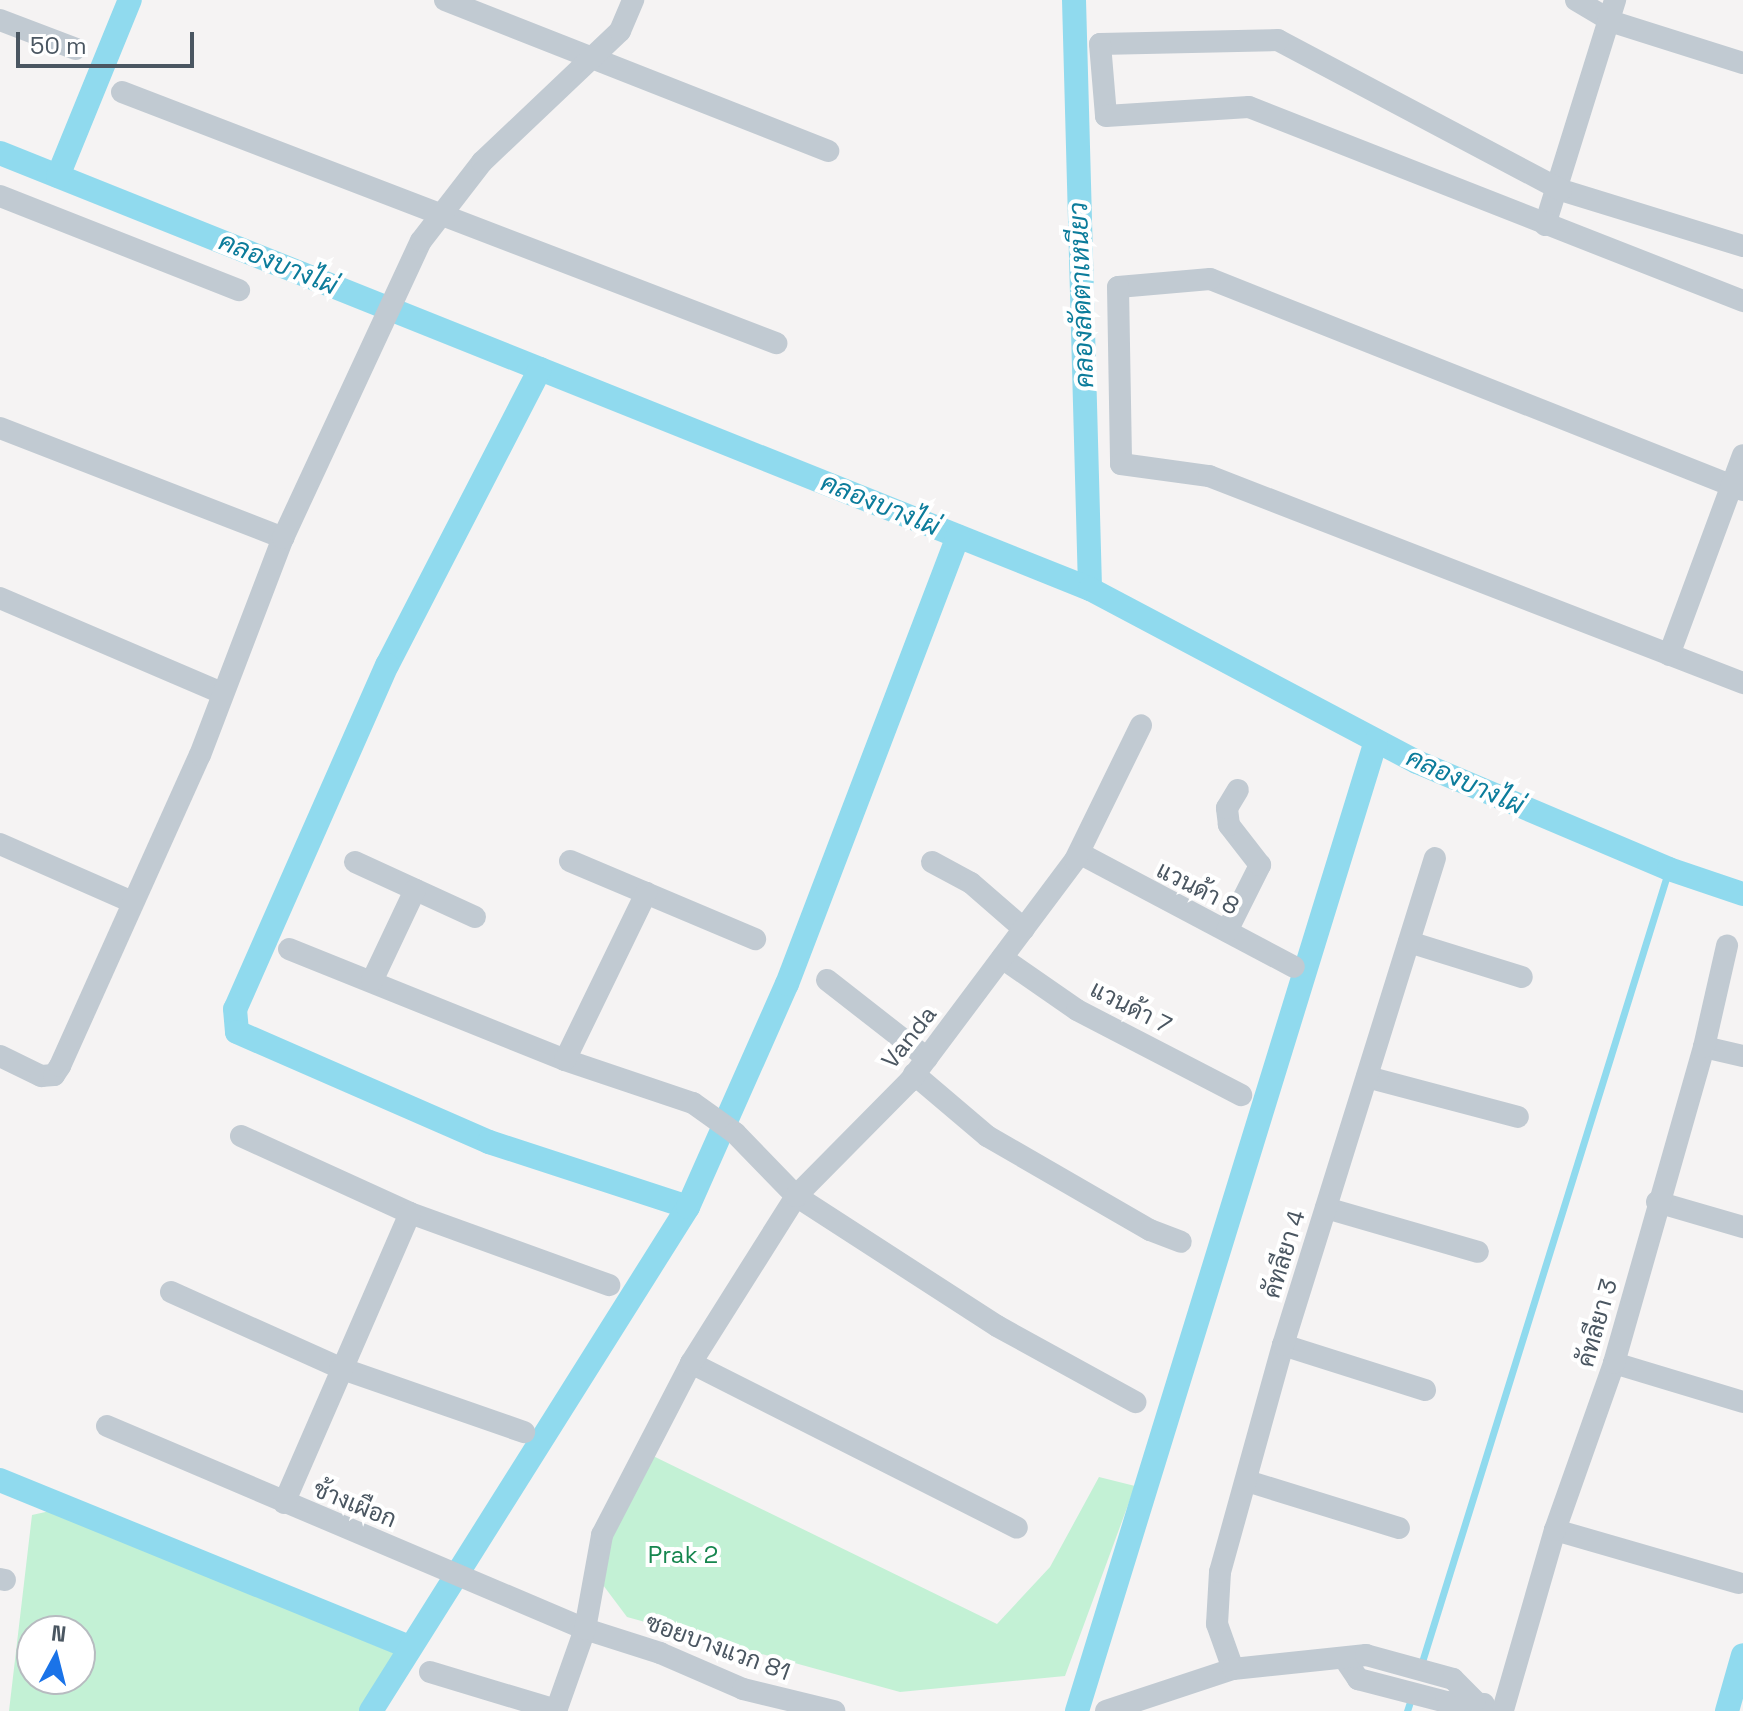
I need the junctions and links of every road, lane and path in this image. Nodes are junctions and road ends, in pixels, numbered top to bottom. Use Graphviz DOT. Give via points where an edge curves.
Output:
graph roads {
  1 [pos="445,0"];
  2 [pos="633,0"];
  3 [pos="1576,0"];
  4 [pos="1612,10"];
  5 [pos="0,20"];
  6 [pos="76,49"];
  7 [pos="594,56"];
  8 [pos="1743,63"];
  9 [pos="122,92"];
  10 [pos="828,151"];
  11 [pos="1557,188"];
  12 [pos="0,196"];
  13 [pos="439,214"];
  14 [pos="1545,225"];
  15 [pos="1743,246"];
  16 [pos="239,290"];
  17 [pos="1743,301"];
  18 [pos="776,343"];
  19 [pos="0,428"];
  20 [pos="1743,455"];
  21 [pos="1738,487"];
  22 [pos="283,538"];
  23 [pos="0,598"];
  24 [pos="1669,655"];
  25 [pos="1743,683"];
  26 [pos="222,693"];
  27 [pos="1141,725"];
  28 [pos="1238,790"];
  29 [pos="0,844"];
  30 [pos="1079,853"];
  31 [pos="1435,858"];
  32 [pos="570,861"];
  33 [pos="355,862"];
  34 [pos="932,862"];
  35 [pos="415,890"];
  36 [pos="646,893"];
  37 [pos="132,902"];
  38 [pos="475,917"];
  39 [pos="1024,929"];
  40 [pos="1227,931"];
  41 [pos="755,939"];
  42 [pos="1409,942"];
  43 [pos="1727,946"];
  44 [pos="289,949"];
  45 [pos="1002,958"];
  46 [pos="1294,967"];
  47 [pos="1522,977"];
  48 [pos="827,980"];
  49 [pos="372,981"];
  50 [pos="1704,1047"];
  51 [pos="0,1056"];
  52 [pos="1743,1056"];
  53 [pos="565,1060"];
  54 [pos="920,1066"];
  55 [pos="1367,1077"];
  56 [pos="1241,1095"];
  57 [pos="1518,1117"];
  58 [pos="241,1136"];
  59 [pos="796,1196"];
  60 [pos="1657,1202"];
  61 [pos="1326,1208"];
  62 [pos="410,1213"];
  63 [pos="1743,1227"];
  64 [pos="1181,1242"];
  65 [pos="1478,1252"];
  66 [pos="609,1285"];
  67 [pos="171,1292"];
  68 [pos="1283,1345"];
  69 [pos="691,1363"];
  70 [pos="1614,1363"];
  71 [pos="340,1368"];
  72 [pos="1425,1390"];
  73 [pos="1135,1402"];
  74 [pos="1743,1402"];
  75 [pos="107,1426"];
  76 [pos="524,1432"];
  77 [pos="1247,1481"];
  78 [pos="284,1503"];
  79 [pos="1017,1528"];
  80 [pos="1399,1528"];
  81 [pos="1555,1530"];
  82 [pos="1739,1583"];
  83 [pos="585,1629"];
  84 [pos="1357,1665"];
  85 [pos="1233,1669"];
  86 [pos="430,1672"];
  87 [pos="1475,1701"];
  88 [pos="1114,1710"];
  89 [pos="1504,1710"];
  90 [pos="556,1711"];
  91 [pos="834,1711"];
  92 [pos="1106,1711"];
  1 -- 7 [label="street"];
  2 -- 7 [label="street" via="620,31"];
  3 -- 4 [label="street"];
  4 -- 8 [label="street"];
  4 -- 11 [label="street"];
  5 -- 6 [label="street"];
  7 -- 10 [label="street"];
  7 -- 13 [label="street" via="482,162"];
  9 -- 13 [label="street"];
  11 -- 14 [label="street"];
  11 -- 14 [label="street" via="1278,40 1100,44 1106,116 1249,107"];
  11 -- 15 [label="street"];
  12 -- 16 [label="street"];
  13 -- 18 [label="street"];
  13 -- 22 [label="street" via="401,282"];
  14 -- 17 [label="street"];
  19 -- 22 [label="street"];
  20 -- 21 [label="street"];
  21 -- 24 [label="street"];
  21 -- 24 [label="street" via="1210,279 1118,287 1121,464 1209,476"];
  22 -- 26 [label="street"];
  23 -- 26 [label="street"];
  24 -- 25 [label="street"];
  26 -- 37 [label="street" via="200,755"];
  27 -- 30 [label="street, Vanda"];
  28 -- 40 [label="street" via="1227,808 1229,825 1260,865"];
  29 -- 37 [label="street"];
  30 -- 39 [label="street, Vanda"];
  30 -- 40 [label="street, แวนด้า 8"];
  31 -- 42 [label="street, คัทลียา 4"];
  32 -- 36 [label="street"];
  33 -- 35 [label="street"];
  34 -- 39 [label="street" via="971,883"];
  35 -- 38 [label="street"];
  35 -- 49 [label="street"];
  36 -- 41 [label="street"];
  36 -- 53 [label="street"];
  37 -- 51 [label="street" via="54,1075 41,1076"];
  39 -- 45 [label="street, Vanda"];
  40 -- 46 [label="street, แวนด้า 8"];
  42 -- 47 [label="street"];
  42 -- 55 [label="street, คัทลียา 4"];
  43 -- 50 [label="street, คัทลียา 3"];
  44 -- 49 [label="street"];
  45 -- 54 [label="street, Vanda"];
  45 -- 56 [label="street, แวนด้า 7" via="1077,1010"];
  48 -- 54 [label="street"];
  49 -- 53 [label="street"];
  50 -- 52 [label="street"];
  50 -- 60 [label="street, คัทลียา 3"];
  53 -- 59 [label="street" via="707,1112"];
  54 -- 59 [label="street, Vanda"];
  54 -- 64 [label="street" via="987,1136 1150,1230"];
  55 -- 57 [label="street"];
  55 -- 61 [label="street, คัทลียา 4"];
  58 -- 62 [label="street"];
  59 -- 69 [label="street, Vanda"];
  59 -- 73 [label="street" via="997,1326"];
  60 -- 63 [label="street"];
  60 -- 70 [label="street, คัทลียา 3"];
  61 -- 65 [label="street"];
  61 -- 68 [label="street, คัทลียา 4"];
  62 -- 66 [label="street"];
  62 -- 71 [label="street"];
  67 -- 71 [label="street"];
  68 -- 72 [label="street"];
  68 -- 77 [label="street, คัทลียา 4"];
  69 -- 79 [label="street"];
  69 -- 83 [label="street, Vanda" via="602,1535"];
  70 -- 74 [label="street"];
  70 -- 81 [label="street, คัทลียา 3"];
  71 -- 76 [label="street"];
  71 -- 78 [label="street"];
  75 -- 78 [label="street, ช้างเผือก"];
  77 -- 80 [label="street"];
  77 -- 85 [label="street, คัทลียา 4" via="1220,1572 1217,1624"];
  78 -- 83 [label="street, ช้างเผือก"];
  81 -- 82 [label="street"];
  81 -- 89 [label="street, คัทลียา 3"];
  83 -- 90 [label="street, Vanda"];
  83 -- 91 [label="street, ซอยบางแวก 81" via="660,1653 743,1689"];
  84 -- 85 [label="street"];
  84 -- 87 [label="street" via="1446,1702"];
  84 -- 87 [label="street" via="1453,1679"];
  85 -- 88 [label="street"];
  86 -- 90 [label="street"];
  87 -- 89 [label="street"];
  88 -- 92 [label="street"];
}
